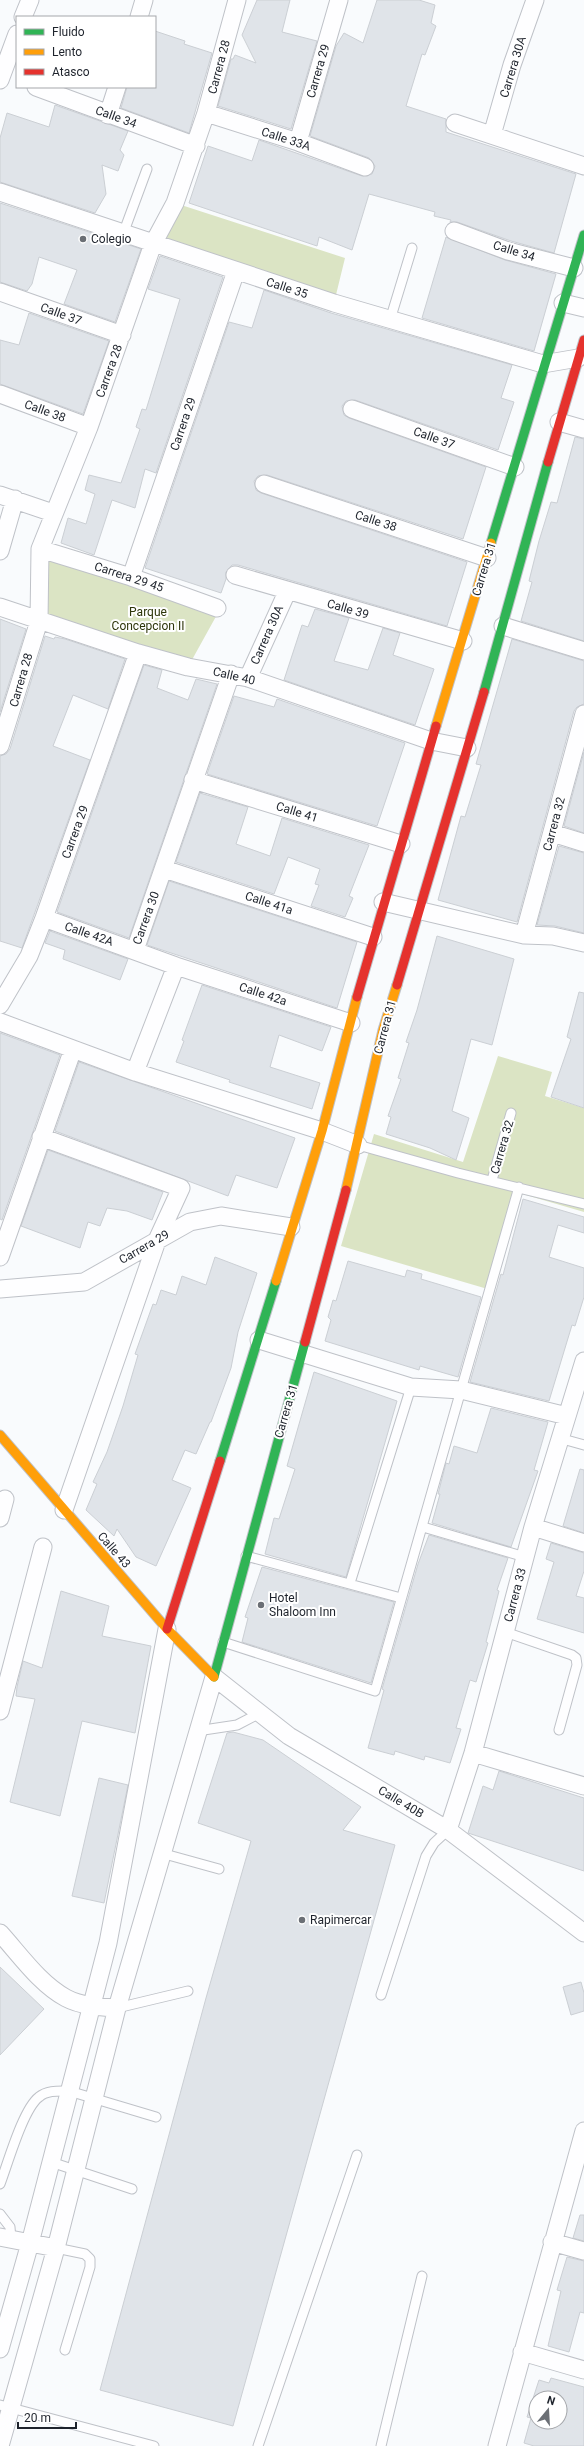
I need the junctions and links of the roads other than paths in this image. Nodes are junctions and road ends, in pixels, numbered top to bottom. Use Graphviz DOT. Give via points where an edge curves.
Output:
graph roads {
  1 [pos="30,0"];
  2 [pos="144,0"];
  3 [pos="237,0"];
  4 [pos="339,0"];
  5 [pos="535,0"];
  6 [pos="23,16"];
  7 [pos="139,16"];
  8 [pos="16,38"];
  9 [pos="5,77"];
  10 [pos="39,88"];
  11 [pos="117,88"];
  12 [pos="206,113"];
  13 [pos="108,115"];
  14 [pos="454,124"];
  15 [pos="492,135"];
  16 [pos="298,142"];
  17 [pos="196,146"];
  18 [pos="584,166"];
  19 [pos="365,167"];
  20 [pos="147,169"];
  21 [pos="0,192"];
  22 [pos="454,231"];
  23 [pos="123,234"];
  24 [pos="584,234"];
  25 [pos="153,244"];
  26 [pos="412,248"];
  27 [pos="574,268"];
  28 [pos="236,271"];
  29 [pos="0,292"];
  30 [pos="564,303"];
  31 [pos="584,308"];
  32 [pos="390,320"];
  33 [pos="122,335"];
  34 [pos="584,340"];
  35 [pos="578,358"];
  36 [pos="544,364"];
  37 [pos="0,394"];
  38 [pos="352,409"];
  39 [pos="559,422"];
  40 [pos="89,427"];
  41 [pos="584,429"];
  42 [pos="515,467"];
  43 [pos="264,484"];
  44 [pos="7,497"];
  45 [pos="54,513"];
  46 [pos="40,549"];
  47 [pos="0,551"];
  48 [pos="487,558"];
  49 [pos="235,575"];
  50 [pos="131,577"];
  51 [pos="287,592"];
  52 [pos="0,607"];
  53 [pos="217,608"];
  54 [pos="38,621"];
  55 [pos="503,626"];
  56 [pos="463,641"];
  57 [pos="584,651"];
  58 [pos="138,653"];
  59 [pos="231,674"];
  60 [pos="248,678"];
  61 [pos="6,712"];
  62 [pos="584,714"];
  63 [pos="432,741"];
  64 [pos="0,746"];
  65 [pos="467,748"];
  66 [pos="193,780"];
  67 [pos="552,834"];
  68 [pos="584,843"];
  69 [pos="401,844"];
  70 [pos="164,869"];
  71 [pos="383,902"];
  72 [pos="421,910"];
  73 [pos="44,918"];
  74 [pos="524,935"];
  75 [pos="373,936"];
  76 [pos="584,943"];
  77 [pos="135,950"];
  78 [pos="176,966"];
  79 [pos="0,1005"];
  80 [pos="0,1022"];
  81 [pos="351,1023"];
  82 [pos="73,1049"];
  83 [pos="136,1072"];
  84 [pos="511,1113"];
  85 [pos="322,1131"];
  86 [pos="41,1137"];
  87 [pos="358,1145"];
  88 [pos="492,1180"];
  89 [pos="519,1187"];
  90 [pos="584,1204"];
  91 [pos="291,1227"];
  92 [pos="158,1238"];
  93 [pos="0,1257"];
  94 [pos="0,1289"];
  95 [pos="259,1340"];
  96 [pos="302,1353"];
  97 [pos="584,1361"];
  98 [pos="411,1387"];
  99 [pos="461,1390"];
  100 [pos="567,1416"];
  101 [pos="0,1435"];
  102 [pos="560,1438"];
  103 [pos="584,1445"];
  104 [pos="5,1499"];
  105 [pos="64,1510"];
  106 [pos="0,1518"];
  107 [pos="423,1527"];
  108 [pos="533,1527"];
  109 [pos="584,1543"];
  110 [pos="43,1547"];
  111 [pos="245,1556"];
  112 [pos="525,1557"];
  113 [pos="350,1583"];
  114 [pos="401,1598"];
  115 [pos="167,1629"];
  116 [pos="505,1632"];
  117 [pos="223,1642"];
  118 [pos="214,1677"];
  119 [pos="0,1711"];
  120 [pos="260,1713"];
  121 [pos="559,1730"];
  122 [pos="197,1731"];
  123 [pos="473,1753"];
  124 [pos="584,1786"];
  125 [pos="448,1830"];
  126 [pos="161,1853"];
  127 [pos="219,1869"];
  128 [pos="0,1933"];
  129 [pos="584,1933"];
  130 [pos="188,1991"];
  131 [pos="381,1995"];
  132 [pos="91,2006"];
  133 [pos="117,2008"];
  134 [pos="68,2091"];
  135 [pos="94,2098"];
  136 [pos="156,2117"];
  137 [pos="584,2133"];
  138 [pos="358,2155"];
  139 [pos="50,2162"];
  140 [pos="76,2169"];
  141 [pos="0,2184"];
  142 [pos="132,2189"];
  143 [pos="0,2214"];
  144 [pos="6,2238"];
  145 [pos="552,2242"];
  146 [pos="30,2243"];
  147 [pos="56,2248"];
  148 [pos="584,2251"];
  149 [pos="422,2276"];
  150 [pos="0,2349"];
  151 [pos="65,2350"];
  152 [pos="522,2352"];
  153 [pos="584,2370"];
  154 [pos="5,2407"];
  155 [pos="0,2446"];
  156 [pos="154,2446"];
  157 [pos="258,2446"];
  158 [pos="381,2446"];
  159 [pos="497,2446"];
  1 -- 6 [label="street"];
  2 -- 7 [label="street"];
  3 -- 12 [label="street, Carrera 28"];
  4 -- 16 [label="street, Carrera 29"];
  5 -- 15 [label="street, Carrera 30A" via="512,65"];
  8 -- 9 [label="street"];
  10 -- 13 [label="street, Calle 34"];
  11 -- 13 [label="street"];
  12 -- 16 [label="street, Calle 33A"];
  12 -- 17 [label="street, Carrera 28"];
  13 -- 17 [label="street, Calle 34"];
  14 -- 15 [label="street"];
  15 -- 18 [label="street"];
  16 -- 19 [label="street, Calle 33A"];
  17 -- 25 [label="street, Carrera 28" via="176,204"];
  20 -- 23 [label="lane"];
  21 -- 23 [label="street, Calle 35"];
  22 -- 27 [label="street, Calle 34" via="508,251"];
  23 -- 25 [label="street, Calle 35"];
  24 -- 27 [label="street, Carrera 31"];
  25 -- 28 [label="street, Calle 35"];
  25 -- 33 [label="street, Carrera 28"];
  26 -- 32 [label="lane"];
  27 -- 30 [label="street, Carrera 31"];
  28 -- 32 [label="street, Calle 35"];
  28 -- 50 [label="street, Carrera 29"];
  29 -- 33 [label="street, Calle 37"];
  30 -- 31 [label="street"];
  30 -- 36 [label="street, Carrera 31"];
  32 -- 36 [label="street, Calle 35"];
  33 -- 40 [label="street, Carrera 28"];
  34 -- 35 [label="street, Carrera 31"];
  35 -- 36 [label="street, Calle 35"];
  35 -- 39 [label="street, Carrera 31"];
  36 -- 42 [label="street, Carrera 31"];
  37 -- 40 [label="street, Calle 38"];
  38 -- 42 [label="street, Calle 37"];
  39 -- 41 [label="street"];
  39 -- 55 [label="street, Carrera 31"];
  40 -- 45 [label="street, Carrera 28"];
  42 -- 48 [label="street, Carrera 31"];
  43 -- 48 [label="street, Calle 38"];
  44 -- 45 [label="street"];
  44 -- 47 [label="street"];
  45 -- 46 [label="street, Carrera 28"];
  46 -- 50 [label="street, Carrera 29 45"];
  46 -- 54 [label="street, Carrera 28"];
  48 -- 56 [label="street, Carrera 31"];
  49 -- 51 [label="street, Calle 39"];
  50 -- 53 [label="street, Carrera 29 45"];
  51 -- 56 [label="street, Calle 39"];
  51 -- 60 [label="street, Carrera 30A"];
  52 -- 54 [label="street, Calle 40"];
  54 -- 58 [label="street, Calle 40"];
  54 -- 61 [label="street, Carrera 28"];
  55 -- 57 [label="street"];
  55 -- 65 [label="street, Carrera 31"];
  56 -- 63 [label="street, Carrera 31"];
  58 -- 59 [label="street, Calle 40" via="188,667"];
  58 -- 73 [label="street, Carrera 29"];
  59 -- 60 [label="street, Calle 40"];
  59 -- 66 [label="street, Carrera 30"];
  60 -- 63 [label="street, Calle 40"];
  61 -- 64 [label="street, Carrera 28"];
  62 -- 67 [label="street, Carrera 32"];
  63 -- 65 [label="street, Calle 40"];
  63 -- 69 [label="street, Carrera 31"];
  65 -- 72 [label="street, Carrera 31"];
  66 -- 69 [label="street, Calle 41"];
  66 -- 70 [label="street, Carrera 30"];
  67 -- 68 [label="street"];
  67 -- 74 [label="street, Carrera 32"];
  69 -- 71 [label="street, Carrera 31"];
  70 -- 75 [label="street, Calle 41a"];
  70 -- 77 [label="street, Carrera 30"];
  71 -- 72 [label="street"];
  71 -- 75 [label="street, Carrera 31"];
  72 -- 74 [label="street"];
  72 -- 87 [label="street, Carrera 31" via="383,1030"];
  73 -- 77 [label="street, Calle 42A"];
  73 -- 79 [label="street, Carrera 29" via="29,956"];
  74 -- 76 [label="street" via="553,936"];
  75 -- 81 [label="street, Carrera 31"];
  77 -- 78 [label="street, Carrera 30"];
  78 -- 81 [label="street, Calle 42a"];
  78 -- 83 [label="street"];
  80 -- 82 [label="street"];
  81 -- 85 [label="street, Carrera 31"];
  82 -- 83 [label="street"];
  82 -- 86 [label="street"];
  83 -- 85 [label="street"];
  84 -- 88 [label="lane, Carrera 32"];
  85 -- 87 [label="street"];
  85 -- 91 [label="street, Carrera 31"];
  86 -- 92 [label="street" via="181,1188"];
  86 -- 93 [label="street"];
  87 -- 88 [label="lane"];
  87 -- 96 [label="street, Carrera 31"];
  88 -- 89 [label="lane"];
  89 -- 90 [label="lane"];
  89 -- 99 [label="lane"];
  91 -- 92 [label="street, Carrera 29" via="221,1216 190,1222"];
  91 -- 95 [label="street, Carrera 31"];
  92 -- 94 [label="street, Carrera 29" via="84,1282"];
  92 -- 105 [label="street"];
  95 -- 96 [label="street"];
  95 -- 115 [label="street, Carrera 31"];
  96 -- 98 [label="street"];
  96 -- 111 [label="street, Carrera 31"];
  97 -- 100 [label="street, Carrera 33"];
  98 -- 99 [label="street"];
  98 -- 113 [label="lane"];
  99 -- 100 [label="street"];
  99 -- 107 [label="lane"];
  100 -- 102 [label="street, Carrera 33"];
  101 -- 105 [label="street, Calle 43"];
  102 -- 103 [label="lane"];
  102 -- 108 [label="street, Carrera 33"];
  104 -- 106 [label="street"];
  105 -- 115 [label="street, Calle 43"];
  107 -- 112 [label="lane"];
  107 -- 114 [label="lane"];
  108 -- 109 [label="street"];
  108 -- 112 [label="street, Carrera 33"];
  110 -- 119 [label="street"];
  111 -- 113 [label="lane"];
  111 -- 117 [label="street, Carrera 31"];
  112 -- 116 [label="street, Carrera 33"];
  113 -- 114 [label="lane"];
  114 -- 117 [label="lane" via="375,1691"];
  115 -- 118 [label="street, Calle 43"];
  115 -- 132 [label="street" via="108,1943"];
  116 -- 121 [label="lane" via="576,1658 577,1665"];
  116 -- 123 [label="street, Carrera 33"];
  117 -- 118 [label="street, Carrera 31"];
  118 -- 120 [label="street, Calle 40B"];
  118 -- 122 [label="street"];
  120 -- 122 [label="lane" via="237,1725"];
  120 -- 125 [label="street, Calle 40B" via="289,1736"];
  122 -- 126 [label="street"];
  123 -- 124 [label="street"];
  123 -- 125 [label="street, Carrera 33"];
  125 -- 129 [label="street, Calle 40B"];
  125 -- 131 [label="lane" via="434,1843 426,1856"];
  126 -- 127 [label="lane"];
  126 -- 133 [label="street"];
  128 -- 132 [label="street" via="51,1988 67,1998"];
  130 -- 133 [label="lane"];
  132 -- 133 [label="street"];
  132 -- 134 [label="street"];
  133 -- 135 [label="street"];
  134 -- 135 [label="lane"];
  134 -- 139 [label="street"];
  134 -- 141 [label="lane" via="54,2091 40,2096 29,2107"];
  135 -- 136 [label="lane"];
  135 -- 140 [label="street"];
  137 -- 145 [label="street"];
  138 -- 157 [label="lane"];
  139 -- 140 [label="lane"];
  139 -- 146 [label="street"];
  140 -- 142 [label="lane"];
  140 -- 147 [label="street"];
  143 -- 144 [label="lane" via="10,2227"];
  144 -- 146 [label="street"];
  145 -- 148 [label="street"];
  145 -- 152 [label="street"];
  146 -- 147 [label="street"];
  146 -- 150 [label="street"];
  147 -- 151 [label="lane" via="84,2254 90,2259 90,2267"];
  147 -- 154 [label="street"];
  149 -- 158 [label="lane"];
  152 -- 153 [label="street"];
  152 -- 159 [label="street"];
  154 -- 155 [label="street"];
  154 -- 156 [label="lane"];
}
